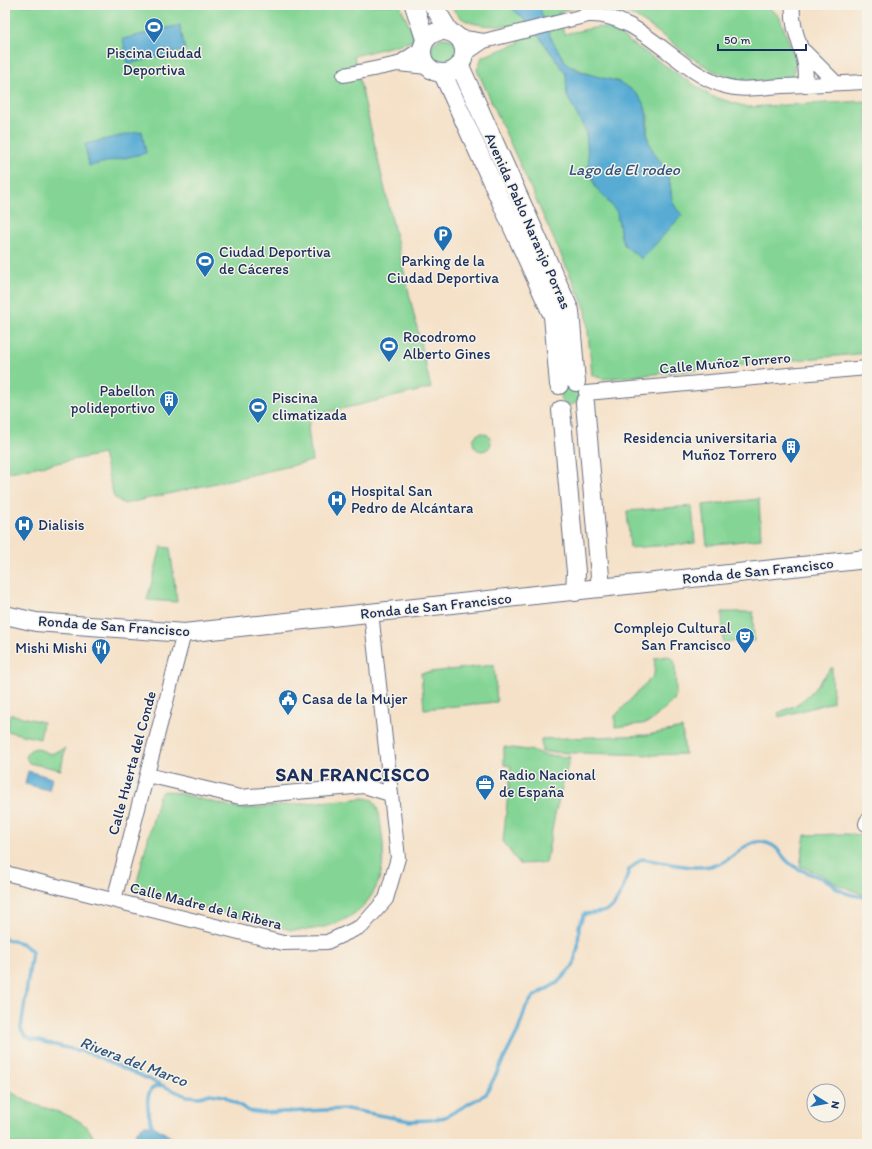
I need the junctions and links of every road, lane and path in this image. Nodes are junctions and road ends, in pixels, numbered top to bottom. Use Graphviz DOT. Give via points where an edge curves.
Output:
graph roads {
  1 [pos="414,5"];
  2 [pos="433,5"];
  3 [pos="793,5"];
  4 [pos="454,34"];
  5 [pos="484,41"];
  6 [pos="423,44"];
  7 [pos="801,49"];
  8 [pos="462,60"];
  9 [pos="398,64"];
  10 [pos="426,67"];
  11 [pos="443,74"];
  12 [pos="344,75"];
  13 [pos="867,82"];
  14 [pos="836,83"];
  15 [pos="805,86"];
  16 [pos="867,368"];
  17 [pos="576,391"];
  18 [pos="561,410"];
  19 [pos="867,559"];
  20 [pos="601,588"];
  21 [pos="575,592"];
  22 [pos="371,612"];
  23 [pos="5,615"];
  24 [pos="184,633"];
  25 [pos="147,775"];
  26 [pos="390,794"];
  27 [pos="5,873"];
  28 [pos="114,900"];
  1 -- 6 [label="main road"];
  2 -- 4 [label="main road"];
  3 -- 7 [label="street" via="794,29"];
  4 -- 5 [label="street"];
  4 -- 6 [label="main road" via="436,32"];
  4 -- 8 [label="main road" via="463,45"];
  5 -- 8 [label="street"];
  5 -- 15 [label="street" via="600,14 617,18 703,78 724,86 746,89"];
  6 -- 9 [label="street"];
  6 -- 10 [label="main road" via="422,58"];
  7 -- 14 [label="street"];
  7 -- 15 [label="street" via="807,70"];
  8 -- 11 [label="main road" via="452,72"];
  8 -- 17 [label="main road, Avenida Pablo Naranjo Porras" via="570,310"];
  9 -- 10 [label="street"];
  9 -- 12 [label="street"];
  10 -- 11 [label="main road"];
  11 -- 17 [label="main road, Avenida Pablo Naranjo Porras" via="553,316 559,369"];
  13 -- 14 [label="street"];
  14 -- 15 [label="street"];
  16 -- 17 [label="street, Calle Muñoz Torrero"];
  17 -- 18 [label="main road" via="580,409 571,412"];
  17 -- 18 [label="main road" via="554,393 554,400"];
  17 -- 20 [label="main road, Avenida Pablo Naranjo Porras"];
  18 -- 21 [label="main road"];
  19 -- 20 [label="main road, Ronda de San Francisco"];
  20 -- 21 [label="main road, Ronda de San Francisco"];
  21 -- 22 [label="main road, Ronda de San Francisco"];
  22 -- 24 [label="main road, Ronda de San Francisco"];
  22 -- 26 [label="street, Calle Madre de la Ribera"];
  23 -- 24 [label="main road, Ronda de San Francisco" via="36,622"];
  24 -- 25 [label="street, Calle Huerta del Conde"];
  25 -- 26 [label="street" via="240,797 364,786"];
  25 -- 28 [label="street, Calle Huerta del Conde"];
  26 -- 28 [label="street, Calle Madre de la Ribera" via="398,858 386,899 362,926 327,942 283,943"];
  27 -- 28 [label="street, Calle Madre de la Ribera"];
}
